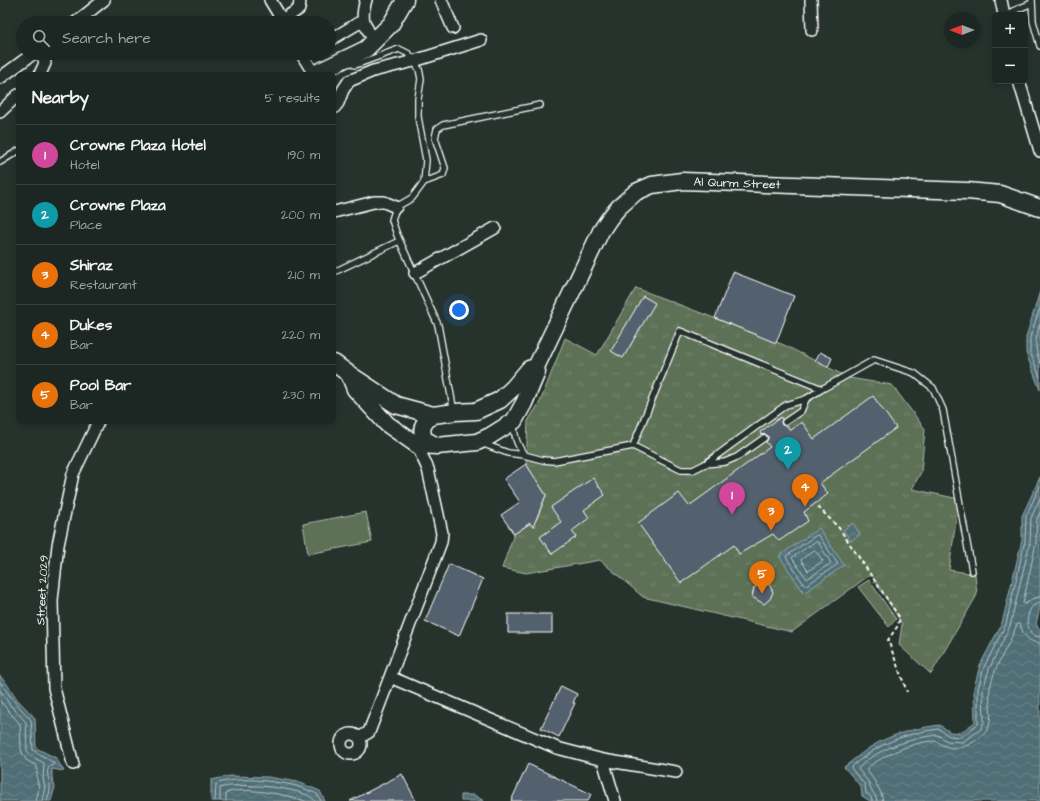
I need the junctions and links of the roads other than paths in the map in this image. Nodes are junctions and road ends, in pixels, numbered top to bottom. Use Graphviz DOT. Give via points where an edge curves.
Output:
graph roads {
  1 [pos="104,0"];
  2 [pos="270,0"];
  3 [pos="300,0"];
  4 [pos="366,0"];
  5 [pos="405,0"];
  6 [pos="441,0"];
  7 [pos="811,0"];
  8 [pos="1001,0"];
  9 [pos="1032,2"];
  10 [pos="1003,12"];
  11 [pos="1010,12"];
  12 [pos="84,16"];
  13 [pos="279,16"];
  14 [pos="290,16"];
  15 [pos="362,21"];
  16 [pos="453,28"];
  17 [pos="812,30"];
  18 [pos="336,36"];
  19 [pos="481,40"];
  20 [pos="374,41"];
  21 [pos="1040,46"];
  22 [pos="344,59"];
  23 [pos="24,60"];
  24 [pos="44,60"];
  25 [pos="305,60"];
  26 [pos="414,61"];
  27 [pos="41,72"];
  28 [pos="313,72"];
  29 [pos="318,72"];
  30 [pos="0,78"];
  31 [pos="1020,84"];
  32 [pos="16,97"];
  33 [pos="540,105"];
  34 [pos="336,106"];
  35 [pos="0,112"];
  36 [pos="1038,133"];
  37 [pos="1040,151"];
  38 [pos="16,152"];
  39 [pos="0,162"];
  40 [pos="424,182"];
  41 [pos="396,207"];
  42 [pos="1040,208"];
  43 [pos="336,212"];
  44 [pos="495,228"];
  45 [pos="400,241"];
  46 [pos="336,271"];
  47 [pos="415,273"];
  48 [pos="336,364"];
  49 [pos="536,366"];
  50 [pos="349,374"];
  51 [pos="822,389"];
  52 [pos="806,399"];
  53 [pos="476,410"];
  54 [pos="454,412"];
  55 [pos="433,415"];
  56 [pos="514,421"];
  57 [pos="785,422"];
  58 [pos="97,424"];
  59 [pos="764,438"];
  60 [pos="484,439"];
  61 [pos="417,445"];
  62 [pos="437,446"];
  63 [pos="633,446"];
  64 [pos="524,455"];
  65 [pos="705,464"];
  66 [pos="972,571"];
  67 [pos="390,677"];
  68 [pos="359,738"];
  69 [pos="603,760"];
  70 [pos="73,764"];
  71 [pos="676,772"];
  72 [pos="616,801"];
  1 -- 12 [label="street"];
  2 -- 13 [label="street"];
  3 -- 14 [label="street" via="299,9"];
  4 -- 15 [label="street"];
  5 -- 20 [label="street" via="391,24"];
  6 -- 16 [label="street"];
  7 -- 17 [label="street"];
  8 -- 10 [label="street"];
  9 -- 11 [label="lane"];
  9 -- 21 [label="lane" via="1033,21"];
  15 -- 18 [label="street"];
  15 -- 20 [label="street"];
  19 -- 26 [label="street"];
  20 -- 22 [label="street" via="366,49"];
  22 -- 26 [label="lane" via="355,65 399,49 409,54"];
  22 -- 29 [label="street"];
  23 -- 30 [label="street"];
  24 -- 27 [label="street"];
  25 -- 28 [label="street"];
  26 -- 34 [label="street" via="373,71 349,81"];
  26 -- 40 [label="lane" via="421,79 418,117 426,160"];
  31 -- 36 [label="street"];
  32 -- 35 [label="street"];
  33 -- 40 [label="lane" via="443,124 437,129 435,138 445,168 443,175"];
  36 -- 37 [label="street"];
  38 -- 39 [label="lane"];
  40 -- 41 [label="lane" via="412,198"];
  41 -- 43 [label="street" via="384,202 374,202"];
  41 -- 45 [label="lane" via="392,220"];
  42 -- 49 [label="street, Al Qurm Street" via="1000,194 967,191 682,181 652,185 636,192 619,207 601,231"];
  44 -- 47 [label="street"];
  45 -- 46 [label="lane"];
  45 -- 47 [label="lane"];
  47 -- 54 [label="lane" via="438,325"];
  48 -- 50 [label="street, Al Qurm Street"];
  49 -- 53 [label="street, Al Qurm Street" via="529,369 500,400"];
  49 -- 56 [label="street, Al Qurm Street" via="537,372"];
  50 -- 55 [label="street, Al Qurm Street" via="396,405"];
  50 -- 61 [label="street, Al Qurm Street" via="355,389 387,424"];
  51 -- 52 [label="lane"];
  51 -- 63 [label="lane" via="680,331"];
  51 -- 66 [label="lane" via="874,360 914,373 933,388 943,410"];
  52 -- 57 [label="lane" via="800,411"];
  52 -- 65 [label="lane" via="786,405"];
  53 -- 54 [label="street, Al Qurm Street"];
  53 -- 60 [label="street" via="493,415 496,422 495,429"];
  54 -- 55 [label="street, Al Qurm Street"];
  55 -- 62 [label="street" via="425,420 422,433 424,439"];
  56 -- 60 [label="street, Al Qurm Street"];
  56 -- 64 [label="lane" via="514,434"];
  58 -- 70 [label="street, Street 2029" via="73,474 58,546 52,600 54,688"];
  59 -- 65 [label="lane" via="731,460"];
  60 -- 62 [label="street, Al Qurm Street"];
  60 -- 64 [label="lane" via="508,453"];
  61 -- 62 [label="street, Al Qurm Street"];
  61 -- 67 [label="street" via="428,469 442,533 441,542"];
  63 -- 64 [label="lane" via="554,461"];
  63 -- 65 [label="lane" via="681,470 693,470"];
  67 -- 68 [label="street" via="369,732"];
  67 -- 69 [label="street" via="557,748"];
  69 -- 71 [label="street"];
  69 -- 72 [label="street"];
}
